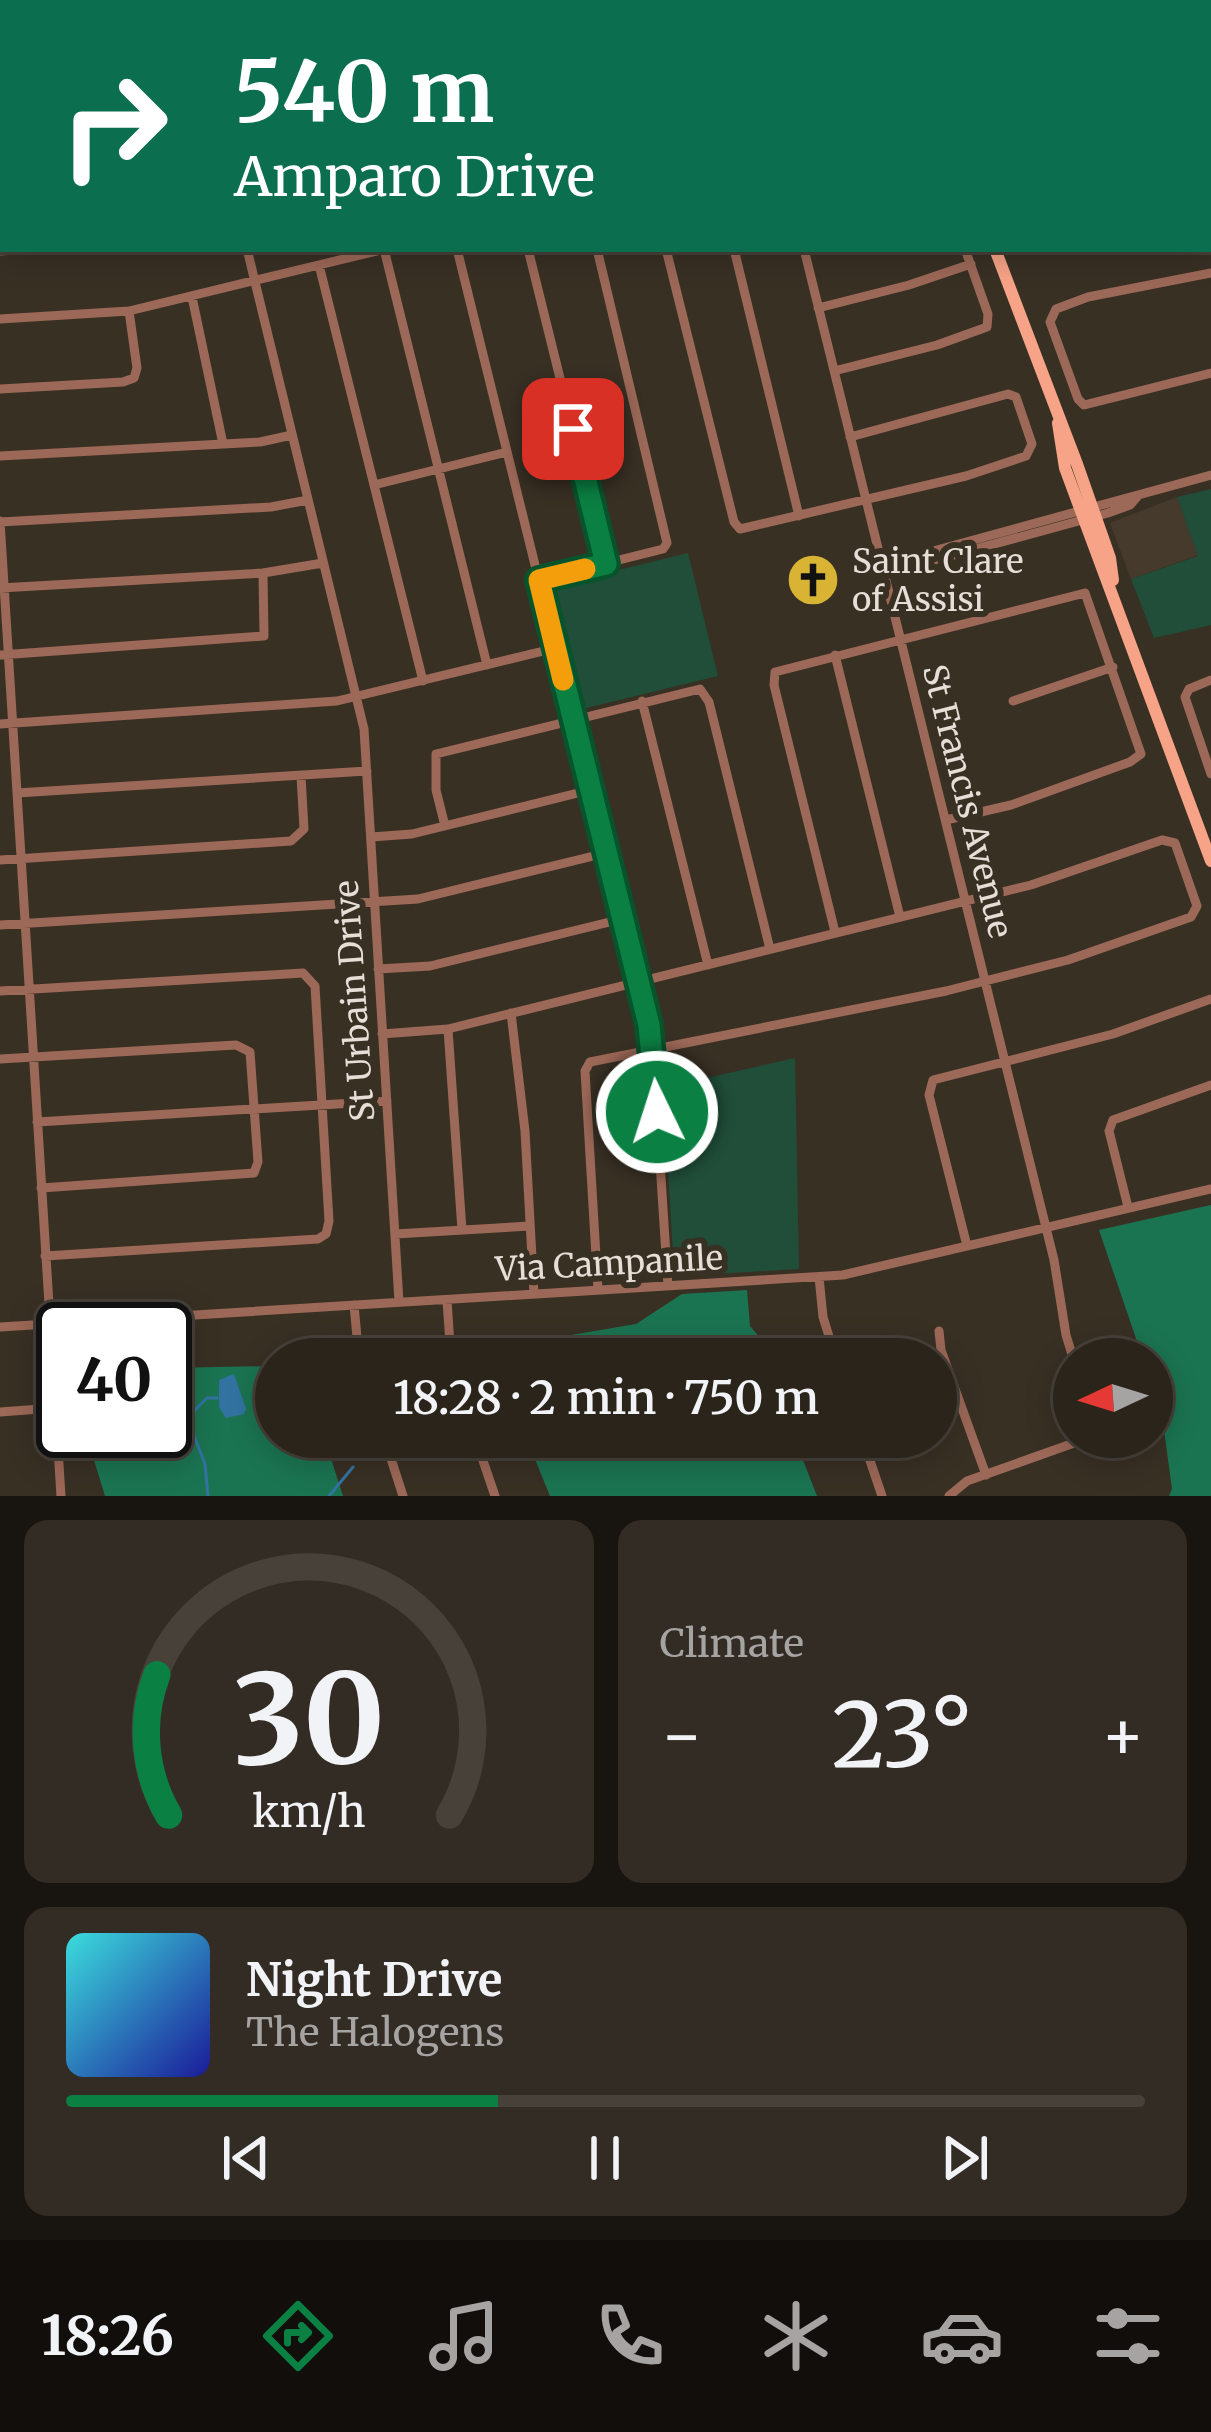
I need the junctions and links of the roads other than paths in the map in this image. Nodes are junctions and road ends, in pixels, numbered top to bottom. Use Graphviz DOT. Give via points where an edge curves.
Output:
graph roads {
  1 [pos="249,252"];
  2 [pos="372,252"];
  3 [pos="385,252"];
  4 [pos="458,252"];
  5 [pos="529,252"];
  6 [pos="598,252"];
  7 [pos="667,252"];
  8 [pos="735,252"];
  9 [pos="805,252"];
  10 [pos="966,252"];
  11 [pos="996,252"];
  12 [pos="971,264"];
  13 [pos="319,265"];
  14 [pos="1211,273"];
  15 [pos="255,281"];
  16 [pos="192,296"];
  17 [pos="818,308"];
  18 [pos="129,311"];
  19 [pos="0,319"];
  20 [pos="834,370"];
  21 [pos="1211,373"];
  22 [pos="0,389"];
  23 [pos="292,435"];
  24 [pos="850,436"];
  25 [pos="223,444"];
  26 [pos="507,452"];
  27 [pos="0,456"];
  28 [pos="438,469"];
  29 [pos="1211,476"];
  30 [pos="374,485"];
  31 [pos="866,499"];
  32 [pos="308,500"];
  33 [pos="1088,513"];
  34 [pos="799,516"];
  35 [pos="0,522"];
  36 [pos="323,563"];
  37 [pos="606,564"];
  38 [pos="883,569"];
  39 [pos="263,573"];
  40 [pos="539,580"];
  41 [pos="2,588"];
  42 [pos="900,639"];
  43 [pos="556,648"];
  44 [pos="4,655"];
  45 [pos="835,655"];
  46 [pos="487,665"];
  47 [pos="1113,667"];
  48 [pos="1211,680"];
  49 [pos="422,681"];
  50 [pos="358,697"];
  51 [pos="1013,700"];
  52 [pos="642,701"];
  53 [pos="573,718"];
  54 [pos="6,723"];
  55 [pos="367,771"];
  56 [pos="1211,774"];
  57 [pos="301,776"];
  58 [pos="590,790"];
  59 [pos="16,793"];
  60 [pos="946,820"];
  61 [pos="445,826"];
  62 [pos="371,837"];
  63 [pos="606,853"];
  64 [pos="21,859"];
  65 [pos="0,860"];
  66 [pos="1211,861"];
  67 [pos="964,901"];
  68 [pos="375,902"];
  69 [pos="900,917"];
  70 [pos="622,919"];
  71 [pos="25,923"];
  72 [pos="0,925"];
  73 [pos="836,932"];
  74 [pos="770,949"];
  75 [pos="708,965"];
  76 [pos="378,969"];
  77 [pos="985,981"];
  78 [pos="638,982"];
  79 [pos="28,989"];
  80 [pos="0,991"];
  81 [pos="1211,999"];
  82 [pos="511,1013"];
  83 [pos="448,1029"];
  84 [pos="382,1034"];
  85 [pos="653,1051"];
  86 [pos="33,1057"];
  87 [pos="0,1059"];
  88 [pos="1004,1061"];
  89 [pos="1211,1085"];
  90 [pos="387,1101"];
  91 [pos="322,1104"];
  92 [pos="255,1108"];
  93 [pos="37,1122"];
  94 [pos="41,1188"];
  95 [pos="1211,1189"];
  96 [pos="1128,1207"];
  97 [pos="530,1226"];
  98 [pos="1046,1227"];
  99 [pos="462,1231"];
  100 [pos="395,1234"];
  101 [pos="967,1246"];
  102 [pos="45,1256"];
  103 [pos="819,1277"];
  104 [pos="668,1286"];
  105 [pos="598,1290"];
  106 [pos="534,1294"];
  107 [pos="447,1300"];
  108 [pos="48,1302"];
  109 [pos="399,1303"];
  110 [pos="354,1305"];
  111 [pos="192,1315"];
  112 [pos="36,1325"];
  113 [pos="0,1327"];
  114 [pos="939,1331"];
  115 [pos="356,1338"];
  116 [pos="450,1338"];
  117 [pos="830,1338"];
  118 [pos="1069,1338"];
  119 [pos="36,1409"];
  120 [pos="0,1412"];
  121 [pos="1053,1450"];
  122 [pos="58,1458"];
  123 [pos="391,1458"];
  124 [pos="482,1458"];
  125 [pos="869,1458"];
  126 [pos="986,1474"];
  127 [pos="61,1496"];
  128 [pos="403,1496"];
  129 [pos="495,1496"];
  130 [pos="882,1496"];
  131 [pos="949,1496"];
  1 -- 15 [label="street, St Urbain Drive"];
  2 -- 13 [label="street"];
  3 -- 28 [label="street"];
  4 -- 26 [label="street"];
  5 -- 37 [label="street"];
  6 -- 37 [label="street" via="667,532 663,549"];
  7 -- 34 [label="street" via="734,522 740,530"];
  8 -- 34 [label="street"];
  9 -- 17 [label="street, St Francis Avenue"];
  10 -- 12 [label="street"];
  11 -- 33 [label="main road"];
  12 -- 17 [label="street"];
  12 -- 20 [label="street" via="987,327"];
  13 -- 15 [label="street"];
  13 -- 30 [label="street"];
  14 -- 21 [label="street" via="1088,297 1056,309 1051,322 1084,405"];
  15 -- 16 [label="street"];
  15 -- 23 [label="street, St Urbain Drive"];
  16 -- 18 [label="street"];
  16 -- 25 [label="street"];
  17 -- 20 [label="street, St Francis Avenue"];
  18 -- 19 [label="street"];
  18 -- 22 [label="street" via="134,378"];
  20 -- 24 [label="street, St Francis Avenue"];
  23 -- 25 [label="street"];
  23 -- 32 [label="street, St Urbain Drive"];
  24 -- 31 [label="street, St Francis Avenue"];
  24 -- 31 [label="street" via="1008,394 1032,444 1026,456 992,468"];
  25 -- 27 [label="street"];
  26 -- 28 [label="street"];
  26 -- 40 [label="street"];
  28 -- 30 [label="street"];
  28 -- 46 [label="street"];
  29 -- 33 [label="street"];
  30 -- 49 [label="street"];
  31 -- 34 [label="street"];
  31 -- 38 [label="street, St Francis Avenue"];
  32 -- 35 [label="street"];
  32 -- 36 [label="street, St Urbain Drive"];
  33 -- 38 [label="street"];
  33 -- 66 [label="main road"];
  35 -- 41 [label="street"];
  36 -- 39 [label="street"];
  36 -- 50 [label="street, St Urbain Drive"];
  37 -- 40 [label="street"];
  38 -- 42 [label="street, St Francis Avenue"];
  39 -- 41 [label="street"];
  39 -- 44 [label="street" via="264,636"];
  40 -- 43 [label="street"];
  41 -- 44 [label="street"];
  42 -- 45 [label="street"];
  42 -- 47 [label="street" via="1079,592"];
  42 -- 60 [label="street, St Francis Avenue"];
  43 -- 46 [label="street"];
  43 -- 53 [label="street"];
  44 -- 54 [label="street"];
  45 -- 69 [label="street"];
  45 -- 73 [label="street" via="773,676"];
  46 -- 49 [label="street"];
  47 -- 51 [label="street"];
  47 -- 60 [label="street" via="1142,747 1138,759"];
  48 -- 56 [label="street" via="1185,697"];
  49 -- 50 [label="street"];
  50 -- 54 [label="street"];
  50 -- 55 [label="street, St Urbain Drive"];
  52 -- 53 [label="street"];
  52 -- 74 [label="street" via="696,688 706,695"];
  52 -- 75 [label="street"];
  53 -- 58 [label="street"];
  53 -- 61 [label="street" via="436,754"];
  54 -- 59 [label="street"];
  55 -- 57 [label="street"];
  55 -- 62 [label="street, St Urbain Drive"];
  57 -- 59 [label="street"];
  57 -- 64 [label="street" via="304,829 291,841"];
  58 -- 61 [label="street"];
  58 -- 63 [label="street"];
  59 -- 64 [label="street"];
  60 -- 67 [label="street, St Francis Avenue"];
  61 -- 62 [label="street"];
  62 -- 68 [label="street, St Urbain Drive"];
  63 -- 68 [label="street" via="436,896"];
  63 -- 70 [label="street"];
  64 -- 65 [label="street"];
  64 -- 71 [label="street"];
  67 -- 69 [label="street"];
  67 -- 77 [label="street, St Francis Avenue"];
  67 -- 77 [label="street" via="1168,839 1197,906 1191,917"];
  68 -- 71 [label="street"];
  68 -- 76 [label="street, St Urbain Drive"];
  69 -- 73 [label="street"];
  70 -- 76 [label="street" via="440,964"];
  70 -- 78 [label="street"];
  71 -- 72 [label="street"];
  71 -- 79 [label="street"];
  73 -- 74 [label="street"];
  74 -- 75 [label="street"];
  75 -- 78 [label="street"];
  76 -- 84 [label="street, St Urbain Drive"];
  77 -- 85 [label="street"];
  77 -- 88 [label="street, St Francis Avenue"];
  78 -- 82 [label="street"];
  78 -- 85 [label="street"];
  79 -- 80 [label="street"];
  79 -- 86 [label="street"];
  79 -- 91 [label="street" via="304,973 315,986"];
  81 -- 88 [label="street"];
  82 -- 83 [label="street"];
  82 -- 97 [label="street"];
  83 -- 84 [label="street"];
  83 -- 99 [label="street"];
  84 -- 90 [label="street, St Urbain Drive"];
  85 -- 104 [label="street"];
  85 -- 105 [label="street" via="590,1062 585,1071"];
  86 -- 87 [label="street"];
  86 -- 92 [label="street" via="244,1045"];
  86 -- 93 [label="street"];
  88 -- 98 [label="street, St Francis Avenue"];
  88 -- 101 [label="street" via="928,1088"];
  89 -- 96 [label="street" via="1113,1120"];
  90 -- 91 [label="street"];
  90 -- 100 [label="street, St Urbain Drive"];
  91 -- 92 [label="street"];
  91 -- 102 [label="street" via="329,1221 322,1238"];
  92 -- 93 [label="street"];
  92 -- 94 [label="street" via="258,1162 249,1175"];
  93 -- 94 [label="street"];
  94 -- 102 [label="street"];
  95 -- 96 [label="street, Via Campanile"];
  96 -- 98 [label="street, Via Campanile"];
  97 -- 99 [label="street"];
  97 -- 106 [label="street"];
  98 -- 101 [label="street, Via Campanile"];
  98 -- 118 [label="street, St Francis Avenue"];
  99 -- 100 [label="street"];
  100 -- 109 [label="street, St Urbain Drive"];
  101 -- 103 [label="street, Via Campanile"];
  102 -- 108 [label="street"];
  103 -- 104 [label="street, Via Campanile"];
  103 -- 117 [label="street"];
  104 -- 105 [label="street, Via Campanile"];
  105 -- 106 [label="street, Via Campanile"];
  106 -- 107 [label="street, Via Campanile"];
  107 -- 109 [label="street, Via Campanile"];
  107 -- 116 [label="street"];
  109 -- 110 [label="street, Via Campanile"];
  110 -- 111 [label="street, Via Campanile"];
  110 -- 115 [label="street"];
  112 -- 113 [label="street, Via Campanile"];
  114 -- 126 [label="street"];
  119 -- 120 [label="street"];
  121 -- 126 [label="street"];
  122 -- 127 [label="street"];
  123 -- 128 [label="street"];
  124 -- 129 [label="street"];
  125 -- 130 [label="street"];
  126 -- 131 [label="street"];
}
